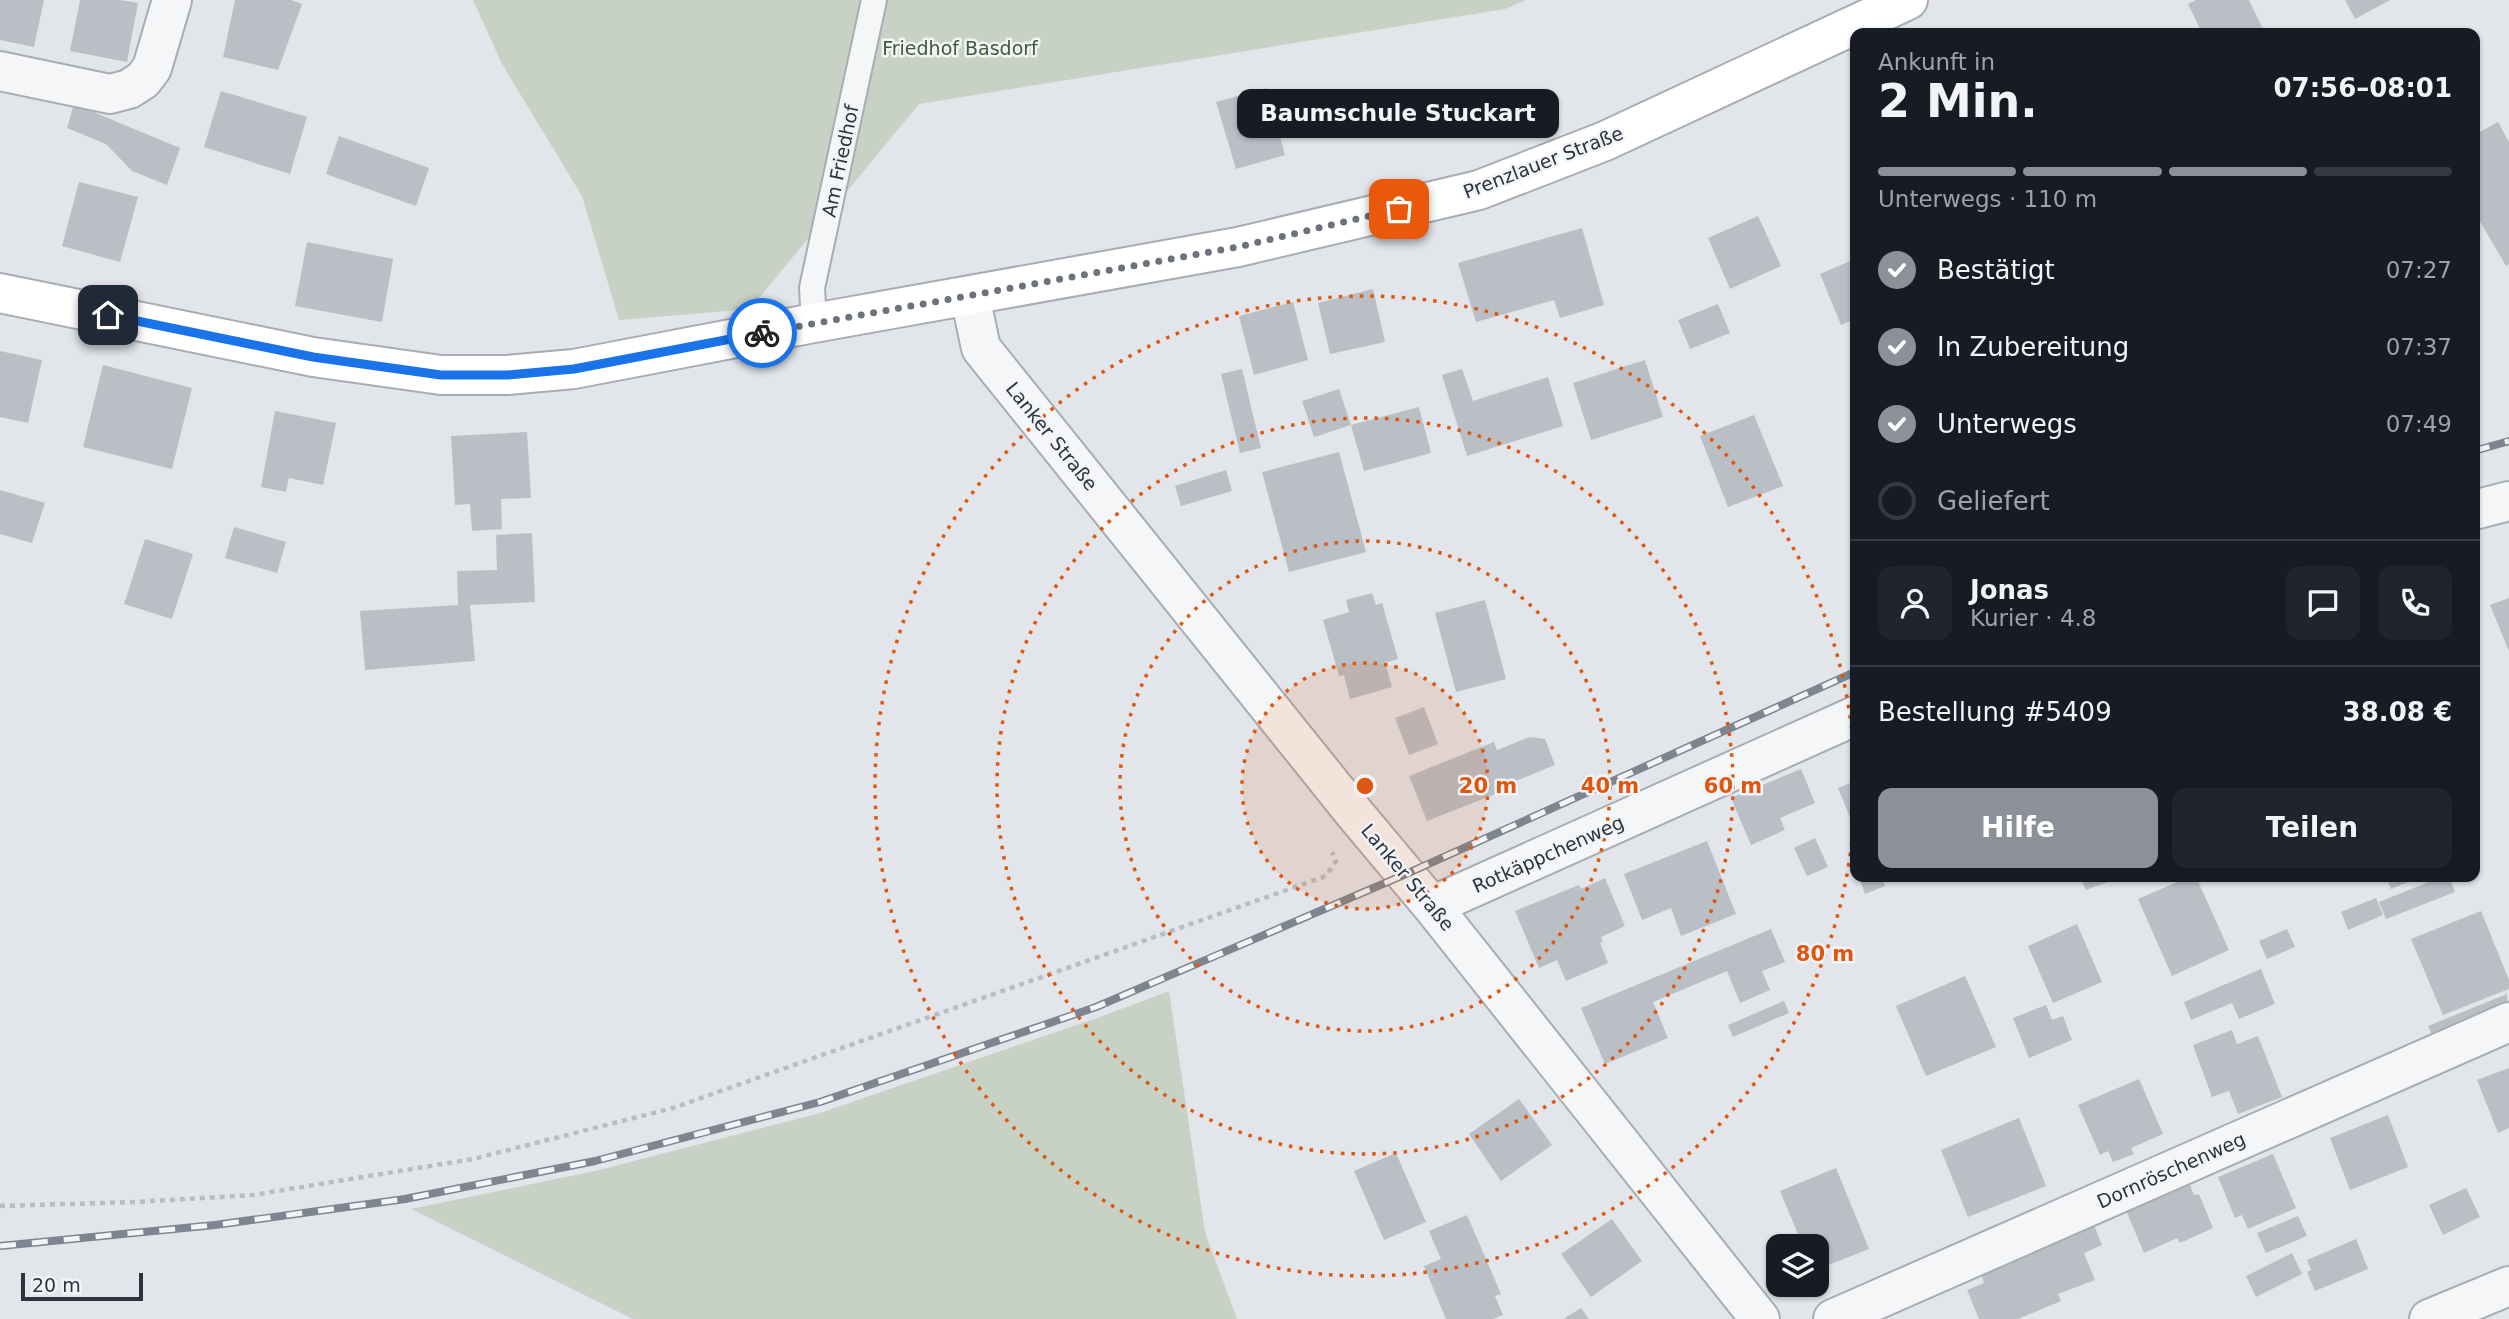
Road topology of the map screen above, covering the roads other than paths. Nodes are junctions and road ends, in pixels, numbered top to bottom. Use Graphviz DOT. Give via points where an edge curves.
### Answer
graph roads {
  1 [pos="172,0"];
  2 [pos="874,0"];
  3 [pos="1908,0"];
  4 [pos="0,71"];
  5 [pos="0,293"];
  6 [pos="970,296"];
  7 [pos="814,323"];
  8 [pos="2509,501"];
  9 [pos="2480,508"];
  10 [pos="1850,718"];
  11 [pos="1432,906"];
  12 [pos="2509,1022"];
  13 [pos="2509,1286"];
  14 [pos="1760,1319"];
  15 [pos="1833,1319"];
  16 [pos="2429,1319"];
  1 -- 4 [label="street" via="152,68 129,89 110,94"];
  2 -- 7 [label="lane, Am Friedhof" via="812,288"];
  3 -- 6 [label="main road, Prenzlauer Straße" via="1605,141 1479,190 1238,247"];
  5 -- 7 [label="main road, Prenzlauer Straße" via="313,357 441,375 574,369"];
  6 -- 7 [label="main road, Prenzlauer Straße"];
  6 -- 11 [label="street, Lanker Straße" via="982,348"];
  8 -- 9 [label="street"];
  10 -- 11 [label="street, Rotkäppchenweg"];
  11 -- 14 [label="street, Lanker Straße"];
  12 -- 15 [label="street, Dornröschenweg"];
  13 -- 16 [label="street"];
}
